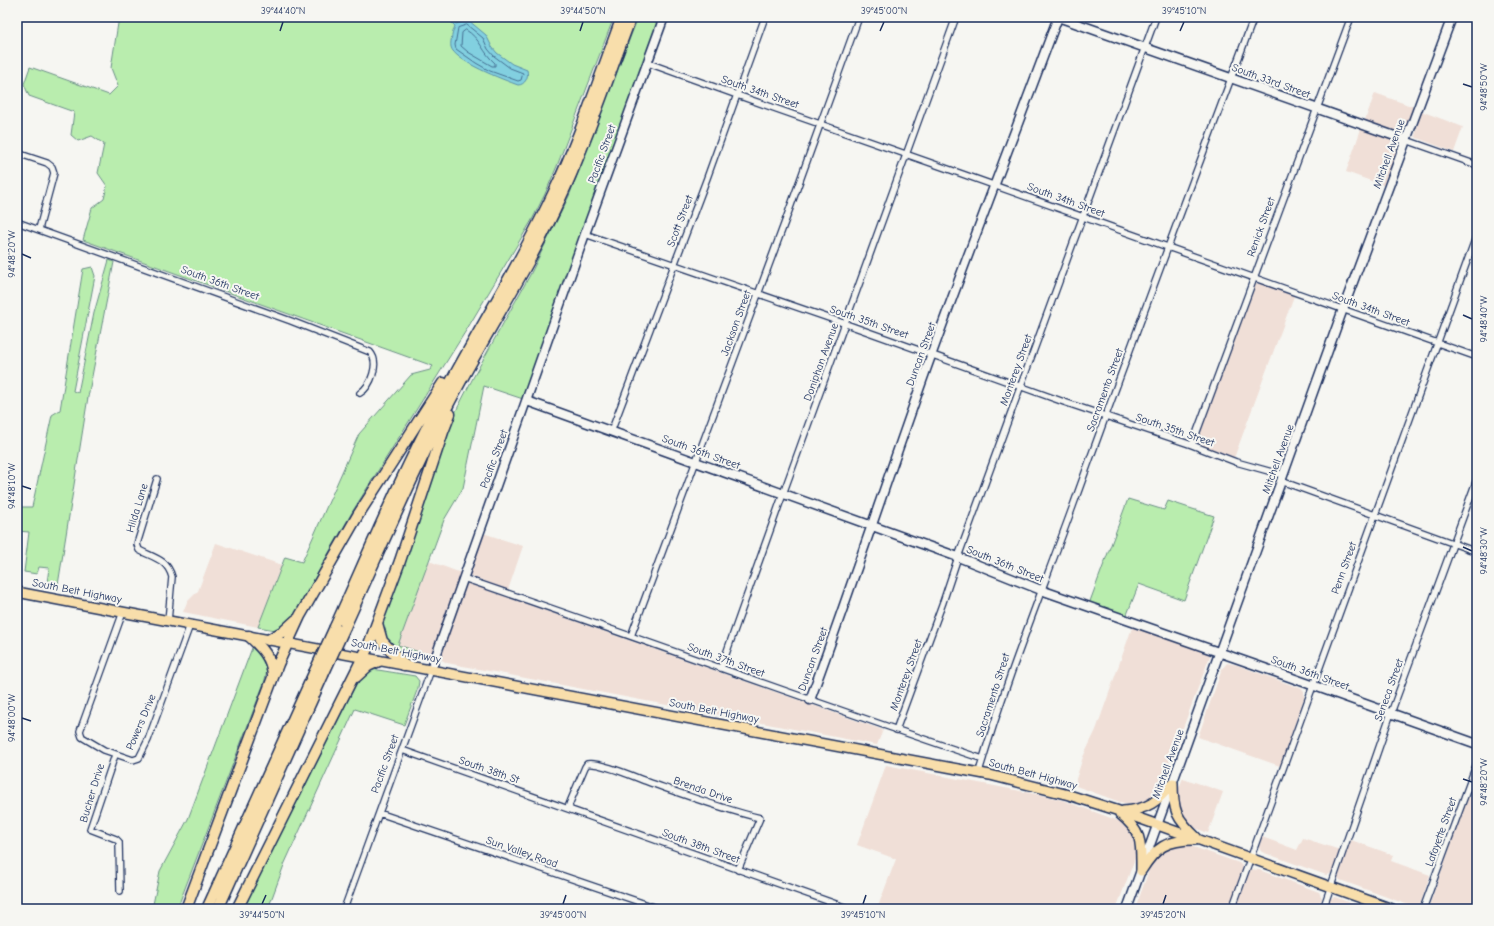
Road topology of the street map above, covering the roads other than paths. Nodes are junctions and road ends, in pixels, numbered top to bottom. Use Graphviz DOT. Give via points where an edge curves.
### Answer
graph roads {
  1 [pos="622,17"];
  2 [pos="631,17"];
  3 [pos="664,17"];
  4 [pos="765,17"];
  5 [pos="860,17"];
  6 [pos="956,17"];
  7 [pos="1058,17"];
  8 [pos="1156,17"];
  9 [pos="1254,17"];
  10 [pos="1351,17"];
  11 [pos="1452,17"];
  12 [pos="1145,47"];
  13 [pos="648,62"];
  14 [pos="1230,78"];
  15 [pos="737,95"];
  16 [pos="1316,109"];
  17 [pos="821,124"];
  18 [pos="1406,140"];
  19 [pos="17,153"];
  20 [pos="907,154"];
  21 [pos="1477,165"];
  22 [pos="995,185"];
  23 [pos="1082,216"];
  24 [pos="17,222"];
  25 [pos="39,229"];
  26 [pos="585,234"];
  27 [pos="1477,234"];
  28 [pos="1167,247"];
  29 [pos="674,264"];
  30 [pos="1253,278"];
  31 [pos="758,294"];
  32 [pos="1343,309"];
  33 [pos="846,324"];
  34 [pos="480,329"];
  35 [pos="1437,343"];
  36 [pos="932,354"];
  37 [pos="1477,357"];
  38 [pos="472,361"];
  39 [pos="1021,387"];
  40 [pos="360,393"];
  41 [pos="527,401"];
  42 [pos="1106,416"];
  43 [pos="611,432"];
  44 [pos="1192,445"];
  45 [pos="696,462"];
  46 [pos="157,478"];
  47 [pos="1282,478"];
  48 [pos="1477,479"];
  49 [pos="783,494"];
  50 [pos="1375,514"];
  51 [pos="871,526"];
  52 [pos="1454,543"];
  53 [pos="1477,552"];
  54 [pos="958,557"];
  55 [pos="463,578"];
  56 [pos="1041,590"];
  57 [pos="17,592"];
  58 [pos="123,612"];
  59 [pos="300,616"];
  60 [pos="168,621"];
  61 [pos="377,623"];
  62 [pos="190,625"];
  63 [pos="340,627"];
  64 [pos="249,636"];
  65 [pos="631,636"];
  66 [pos="268,640"];
  67 [pos="287,643"];
  68 [pos="1220,652"];
  69 [pos="363,658"];
  70 [pos="379,661"];
  71 [pos="404,665"];
  72 [pos="721,668"];
  73 [pos="431,670"];
  74 [pos="319,674"];
  75 [pos="273,676"];
  76 [pos="353,680"];
  77 [pos="1313,686"];
  78 [pos="810,700"];
  79 [pos="1391,713"];
  80 [pos="896,730"];
  81 [pos="1477,744"];
  82 [pos="402,750"];
  83 [pos="115,755"];
  84 [pos="983,759"];
  85 [pos="1477,763"];
  86 [pos="979,772"];
  87 [pos="1173,783"];
  88 [pos="570,809"];
  89 [pos="1116,810"];
  90 [pos="379,813"];
  91 [pos="1158,825"];
  92 [pos="1199,840"];
  93 [pos="1250,858"];
  94 [pos="738,870"];
  95 [pos="1141,871"];
  96 [pos="1331,887"];
  97 [pos="120,891"];
  98 [pos="186,909"];
  99 [pos="207,909"];
  100 [pos="218,909"];
  101 [pos="237,909"];
  102 [pos="344,909"];
  103 [pos="660,909"];
  104 [pos="850,909"];
  105 [pos="1127,909"];
  106 [pos="1232,909"];
  107 [pos="1323,909"];
  108 [pos="1392,909"];
  109 [pos="1423,909"];
  1 -- 34 [label="highway" via="554,192"];
  2 -- 38 [label="highway" via="562,196"];
  3 -- 13 [label="street, Pacific Street"];
  4 -- 15 [label="street, Scott Street"];
  5 -- 17 [label="street, Jackson Street"];
  6 -- 20 [label="street, Doniphan Avenue"];
  7 -- 12 [label="street, South 33rd Street"];
  7 -- 22 [label="street, Duncan Street"];
  8 -- 12 [label="street, Monterey Street"];
  9 -- 14 [label="street, Sacramento Street"];
  10 -- 16 [label="street, Renick Street"];
  11 -- 18 [label="street, Mitchell Avenue"];
  12 -- 14 [label="street, South 33rd Street"];
  12 -- 23 [label="street, Monterey Street"];
  13 -- 15 [label="street, South 34th Street"];
  13 -- 26 [label="street, Pacific Street"];
  14 -- 16 [label="street, South 33rd Street"];
  14 -- 28 [label="street, Sacramento Street"];
  15 -- 17 [label="street, South 34th Street"];
  15 -- 29 [label="street, Scott Street"];
  16 -- 18 [label="street, South 33rd Street"];
  16 -- 30 [label="street, Renick Street"];
  17 -- 20 [label="street, South 34th Street"];
  17 -- 31 [label="street, Jackson Street"];
  18 -- 21 [label="street, South 33rd Street"];
  18 -- 32 [label="street, Mitchell Avenue"];
  19 -- 25 [label="street" via="47,163 54,173"];
  20 -- 22 [label="street, South 34th Street"];
  20 -- 33 [label="street, Doniphan Avenue"];
  22 -- 23 [label="street, South 34th Street"];
  22 -- 36 [label="street, Duncan Street"];
  23 -- 28 [label="street, South 34th Street"];
  23 -- 39 [label="street, Monterey Street"];
  24 -- 25 [label="street, South 36th Street"];
  25 -- 40 [label="street, South 36th Street" via="370,352 375,362 365,390"];
  26 -- 29 [label="street, South 35th Street"];
  26 -- 41 [label="street, Pacific Street"];
  27 -- 35 [label="street, Penn Street"];
  28 -- 30 [label="street, South 34th Street"];
  28 -- 42 [label="street, Sacramento Street"];
  29 -- 31 [label="street, South 35th Street"];
  29 -- 43 [label="street, Scott Street"];
  30 -- 32 [label="street, South 34th Street"];
  30 -- 44 [label="street, Renick Street"];
  31 -- 33 [label="street, South 35th Street"];
  31 -- 45 [label="street, Jackson Street"];
  32 -- 35 [label="street, South 34th Street"];
  32 -- 47 [label="street, Mitchell Avenue"];
  33 -- 36 [label="street, South 35th Street"];
  33 -- 49 [label="street, Doniphan Avenue"];
  34 -- 59 [label="highway" via="460,354 358,515"];
  34 -- 63 [label="highway" via="418,446"];
  35 -- 37 [label="street, South 34th Street"];
  35 -- 50 [label="street, Penn Street"];
  36 -- 39 [label="street, South 35th Street"];
  36 -- 51 [label="street, Duncan Street"];
  38 -- 61 [label="highway" via="443,432"];
  38 -- 63 [label="highway"];
  39 -- 42 [label="street, South 35th Street"];
  39 -- 54 [label="street, Monterey Street"];
  41 -- 43 [label="street, South 36th Street"];
  41 -- 55 [label="street, Pacific Street"];
  42 -- 44 [label="street, South 35th Street"];
  42 -- 56 [label="street, Sacramento Street"];
  43 -- 45 [label="street, South 36th Street"];
  44 -- 47 [label="street, South 35th Street"];
  45 -- 49 [label="street, South 36th Street"];
  45 -- 65 [label="street, Jackson Street"];
  46 -- 60 [label="street, Hilda Lane" via="137,544 139,550 163,561 170,570 172,577"];
  47 -- 50 [label="street, South 35th Street"];
  47 -- 68 [label="street, Mitchell Avenue"];
  48 -- 52 [label="street, Seneca Street"];
  49 -- 51 [label="street, South 36th Street"];
  49 -- 72 [label="street, Doniphan Avenue"];
  50 -- 52 [label="street, South 35th Street"];
  50 -- 77 [label="street, Penn Street"];
  51 -- 54 [label="street, South 36th Street"];
  51 -- 78 [label="street, Duncan Street"];
  52 -- 53 [label="street, South 35th Street"];
  52 -- 79 [label="street, Seneca Street"];
  54 -- 56 [label="street, South 36th Street"];
  54 -- 80 [label="street, Monterey Street"];
  55 -- 65 [label="street, South 37th Street"];
  55 -- 73 [label="street, Pacific Street"];
  56 -- 68 [label="street, South 36th Street"];
  56 -- 84 [label="street, Sacramento Street"];
  57 -- 58 [label="main road, South Belt Highway"];
  58 -- 60 [label="main road, South Belt Highway"];
  58 -- 83 [label="street, Powers Drive" via="80,731 82,736"];
  59 -- 66 [label="highway" via="289,628"];
  59 -- 67 [label="highway"];
  60 -- 62 [label="main road, South Belt Highway"];
  61 -- 69 [label="highway"];
  61 -- 71 [label="highway" via="382,641"];
  62 -- 64 [label="main road, South Belt Highway"];
  62 -- 83 [label="street, Powers Drive" via="139,758 133,760"];
  63 -- 74 [label="highway, bridge"];
  64 -- 66 [label="main road, South Belt Highway"];
  64 -- 75 [label="highway" via="269,659"];
  65 -- 72 [label="street, South 37th Street"];
  66 -- 67 [label="main road, South Belt Highway"];
  67 -- 69 [label="main road, South Belt Highway"];
  67 -- 75 [label="highway"];
  68 -- 77 [label="street, South 36th Street"];
  68 -- 87 [label="street, Mitchell Avenue"];
  69 -- 70 [label="main road, South Belt Highway"];
  69 -- 76 [label="highway"];
  70 -- 71 [label="main road, South Belt Highway"];
  70 -- 76 [label="highway" via="368,666"];
  71 -- 73 [label="main road, South Belt Highway"];
  72 -- 78 [label="street, South 37th Street"];
  73 -- 82 [label="street, Pacific Street"];
  73 -- 86 [label="main road, South Belt Highway"];
  74 -- 99 [label="highway"];
  74 -- 100 [label="highway"];
  75 -- 98 [label="highway"];
  76 -- 101 [label="highway"];
  77 -- 79 [label="street, South 36th Street"];
  77 -- 93 [label="street, Penn Street"];
  78 -- 80 [label="street, South 37th Street"];
  79 -- 81 [label="street, South 36th Street"];
  79 -- 96 [label="street, Seneca Street"];
  80 -- 84 [label="street, South 37th Street"];
  82 -- 88 [label="street, South 38th St"];
  82 -- 90 [label="street, Pacific Street"];
  83 -- 97 [label="street, Bucher Drive" via="90,829 119,842"];
  84 -- 86 [label="street, Sacramento Street"];
  85 -- 109 [label="street, Lafayette Street"];
  86 -- 89 [label="main road, South Belt Highway"];
  87 -- 89 [label="main road" via="1154,803 1136,810"];
  87 -- 91 [label="street, Mitchell Avenue"];
  87 -- 92 [label="main road" via="1176,813"];
  88 -- 94 [label="street, South 38th Street"];
  88 -- 94 [label="street, Brenda Drive" via="569,805 587,764 592,763 760,818"];
  89 -- 91 [label="main road, South Belt Highway"];
  89 -- 95 [label="main road" via="1134,826 1139,835"];
  90 -- 102 [label="street, Pacific Street"];
  90 -- 103 [label="street, Sun Valley Road"];
  91 -- 92 [label="main road, South Belt Highway"];
  91 -- 95 [label="street, Mitchell Avenue"];
  92 -- 93 [label="main road, South Belt Highway"];
  92 -- 95 [label="main road" via="1178,841 1162,846 1150,857"];
  93 -- 96 [label="main road, South Belt Highway"];
  93 -- 106 [label="street, Penn Street"];
  94 -- 104 [label="street, South 38th Street"];
  95 -- 105 [label="street, Mitchell Avenue"];
  96 -- 107 [label="street, Seneca Street"];
  96 -- 108 [label="main road, South Belt Highway"];
}
